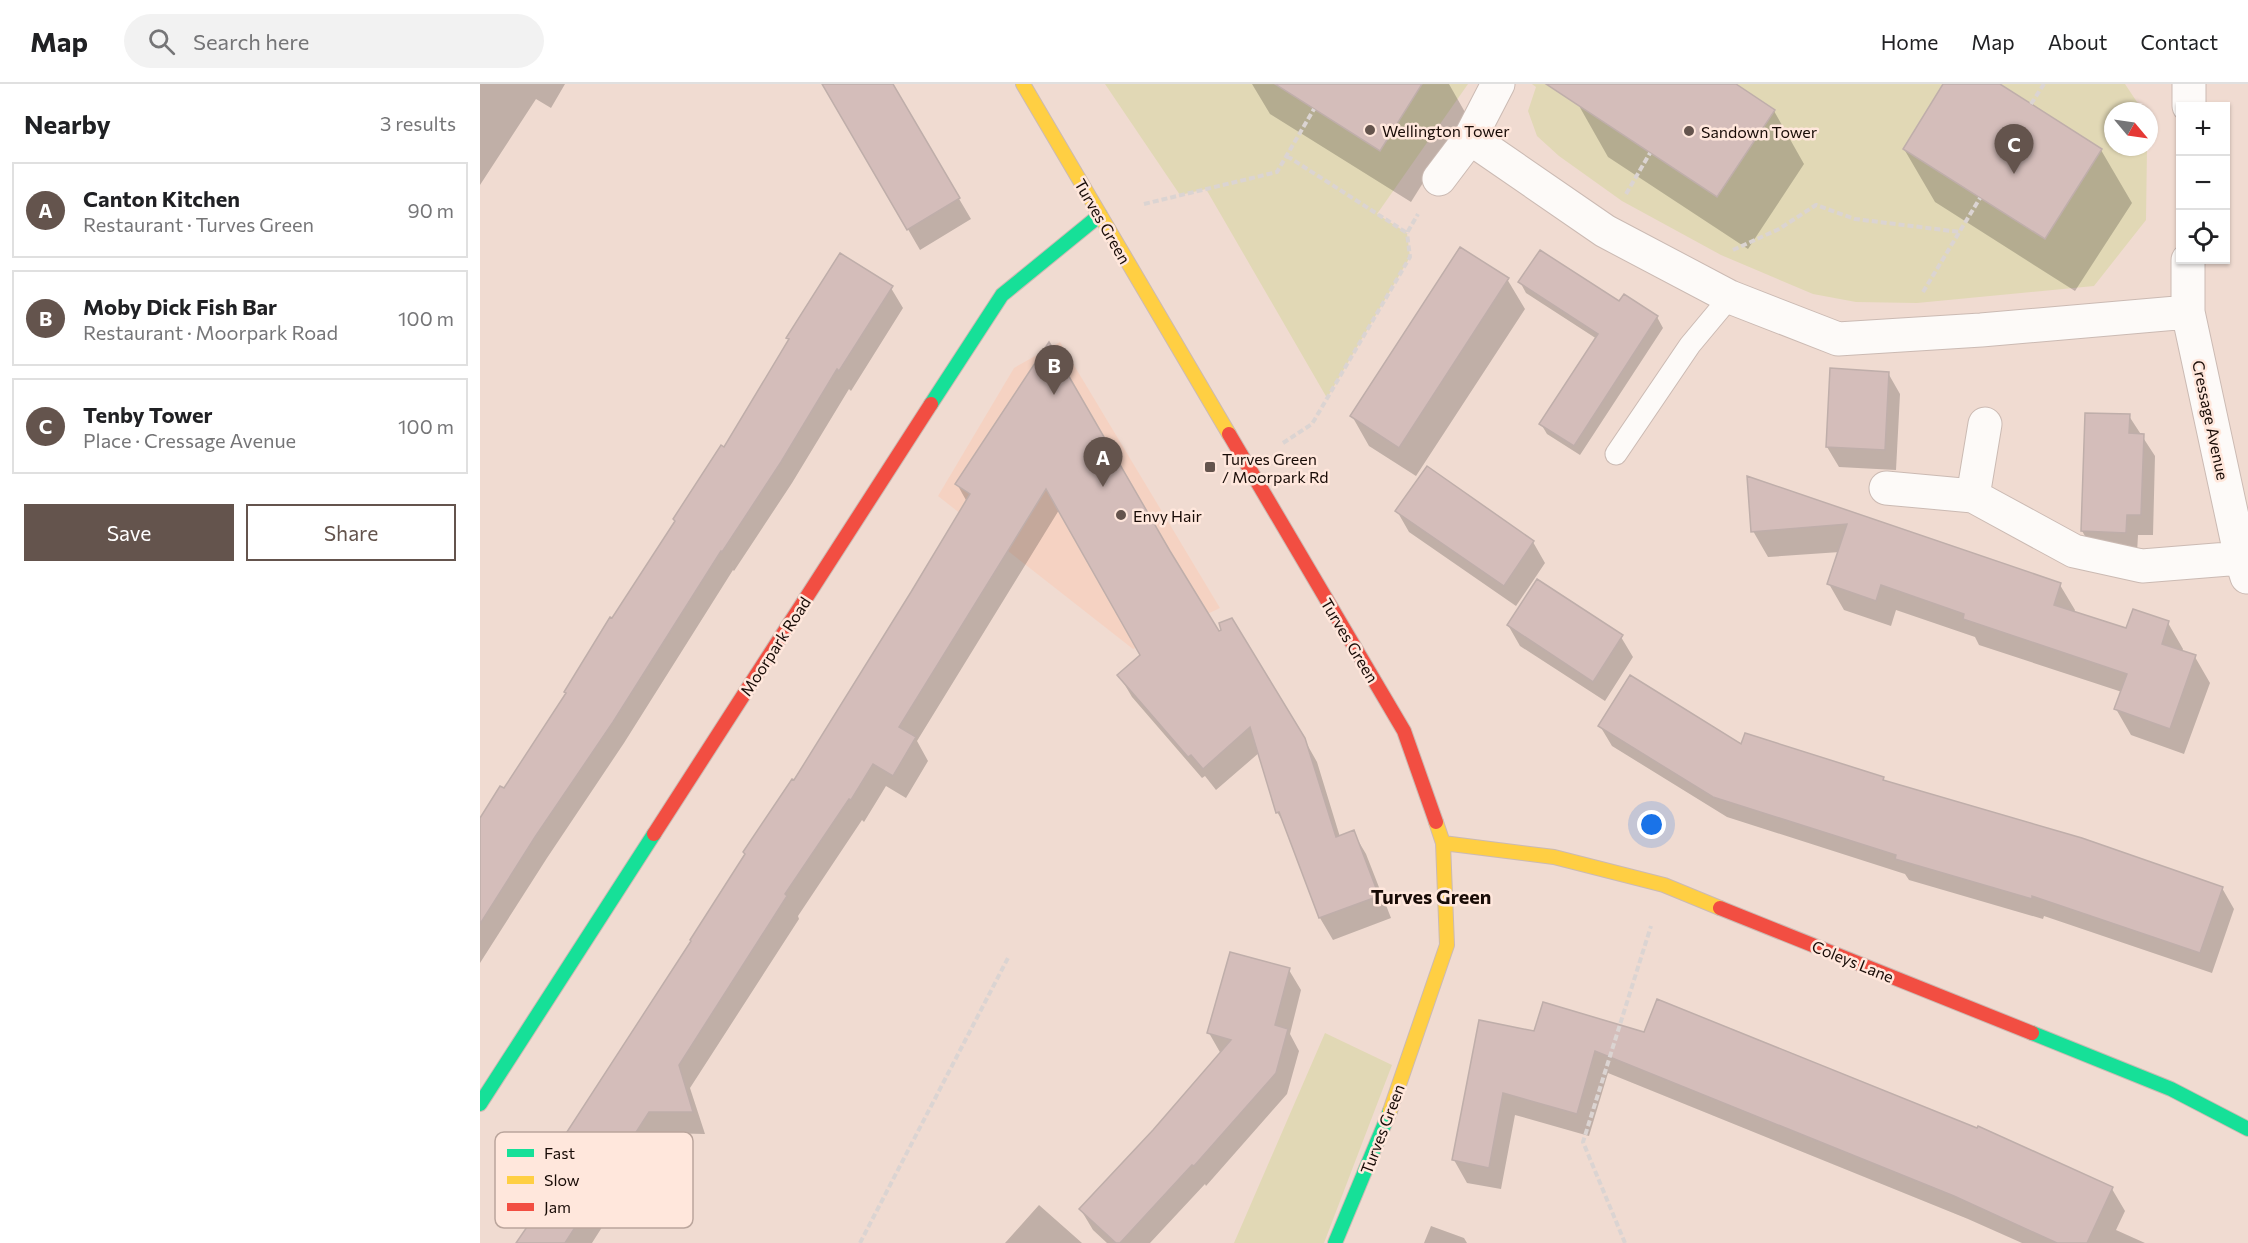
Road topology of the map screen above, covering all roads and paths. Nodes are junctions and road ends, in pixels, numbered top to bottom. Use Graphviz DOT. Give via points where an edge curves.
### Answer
graph roads {
  1 [pos="1023,84"];
  2 [pos="1498,84"];
  3 [pos="2044,84"];
  4 [pos="2189,84"];
  5 [pos="2189,102"];
  6 [pos="2031,104"];
  7 [pos="1314,109"];
  8 [pos="1470,138"];
  9 [pos="1287,156"];
  10 [pos="1439,179"];
  11 [pos="1980,198"];
  12 [pos="1100,215"];
  13 [pos="1960,232"];
  14 [pos="1407,233"];
  15 [pos="2188,264"];
  16 [pos="1683,272"];
  17 [pos="1730,297"];
  18 [pos="2188,312"];
  19 [pos="1896,336"];
  20 [pos="1985,424"];
  21 [pos="1616,454"];
  22 [pos="1247,466"];
  23 [pos="1886,488"];
  24 [pos="1972,496"];
  25 [pos="2245,568"];
  26 [pos="1443,843"];
  27 [pos="1664,885"];
  28 [pos="1009,956"];
  29 [pos="480,1104"];
  30 [pos="2248,1129"];
  31 [pos="860,1243"];
  32 [pos="1335,1243"];
  33 [pos="1625,1243"];
  1 -- 12 [label="street, Turves Green"];
  2 -- 8 [label="street"];
  3 -- 6 [label="path"];
  4 -- 5 [label="street"];
  7 -- 9 [label="path"];
  8 -- 10 [label="street"];
  8 -- 16 [label="street" via="1605,231"];
  9 -- 12 [label="path" via="1277,172"];
  9 -- 14 [label="path"];
  10 -- 14 [label="path"];
  11 -- 13 [label="path"];
  12 -- 22 [label="street, Turves Green"];
  12 -- 29 [label="street, Moorpark Road" via="1002,295"];
  13 -- 16 [label="path" via="1855,219 1816,205 1779,229"];
  13 -- 19 [label="path"];
  14 -- 22 [label="path" via="1410,257 1312,424"];
  15 -- 18 [label="street, Cressage Avenue"];
  16 -- 17 [label="street"];
  17 -- 19 [label="street" via="1838,339"];
  17 -- 21 [label="lane" via="1690,345"];
  18 -- 19 [label="street"];
  18 -- 25 [label="street, Cressage Avenue"];
  20 -- 24 [label="street"];
  22 -- 26 [label="street, Turves Green" via="1404,731"];
  23 -- 24 [label="street"];
  24 -- 25 [label="street" via="2074,551 2142,566"];
  26 -- 27 [label="street, Coleys Lane" via="1554,857"];
  26 -- 32 [label="street, Turves Green" via="1447,945 1387,1118"];
  27 -- 30 [label="street, Coleys Lane" via="2171,1089"];
  27 -- 33 [label="path" via="1583,1143"];
  28 -- 31 [label="path"];
}
